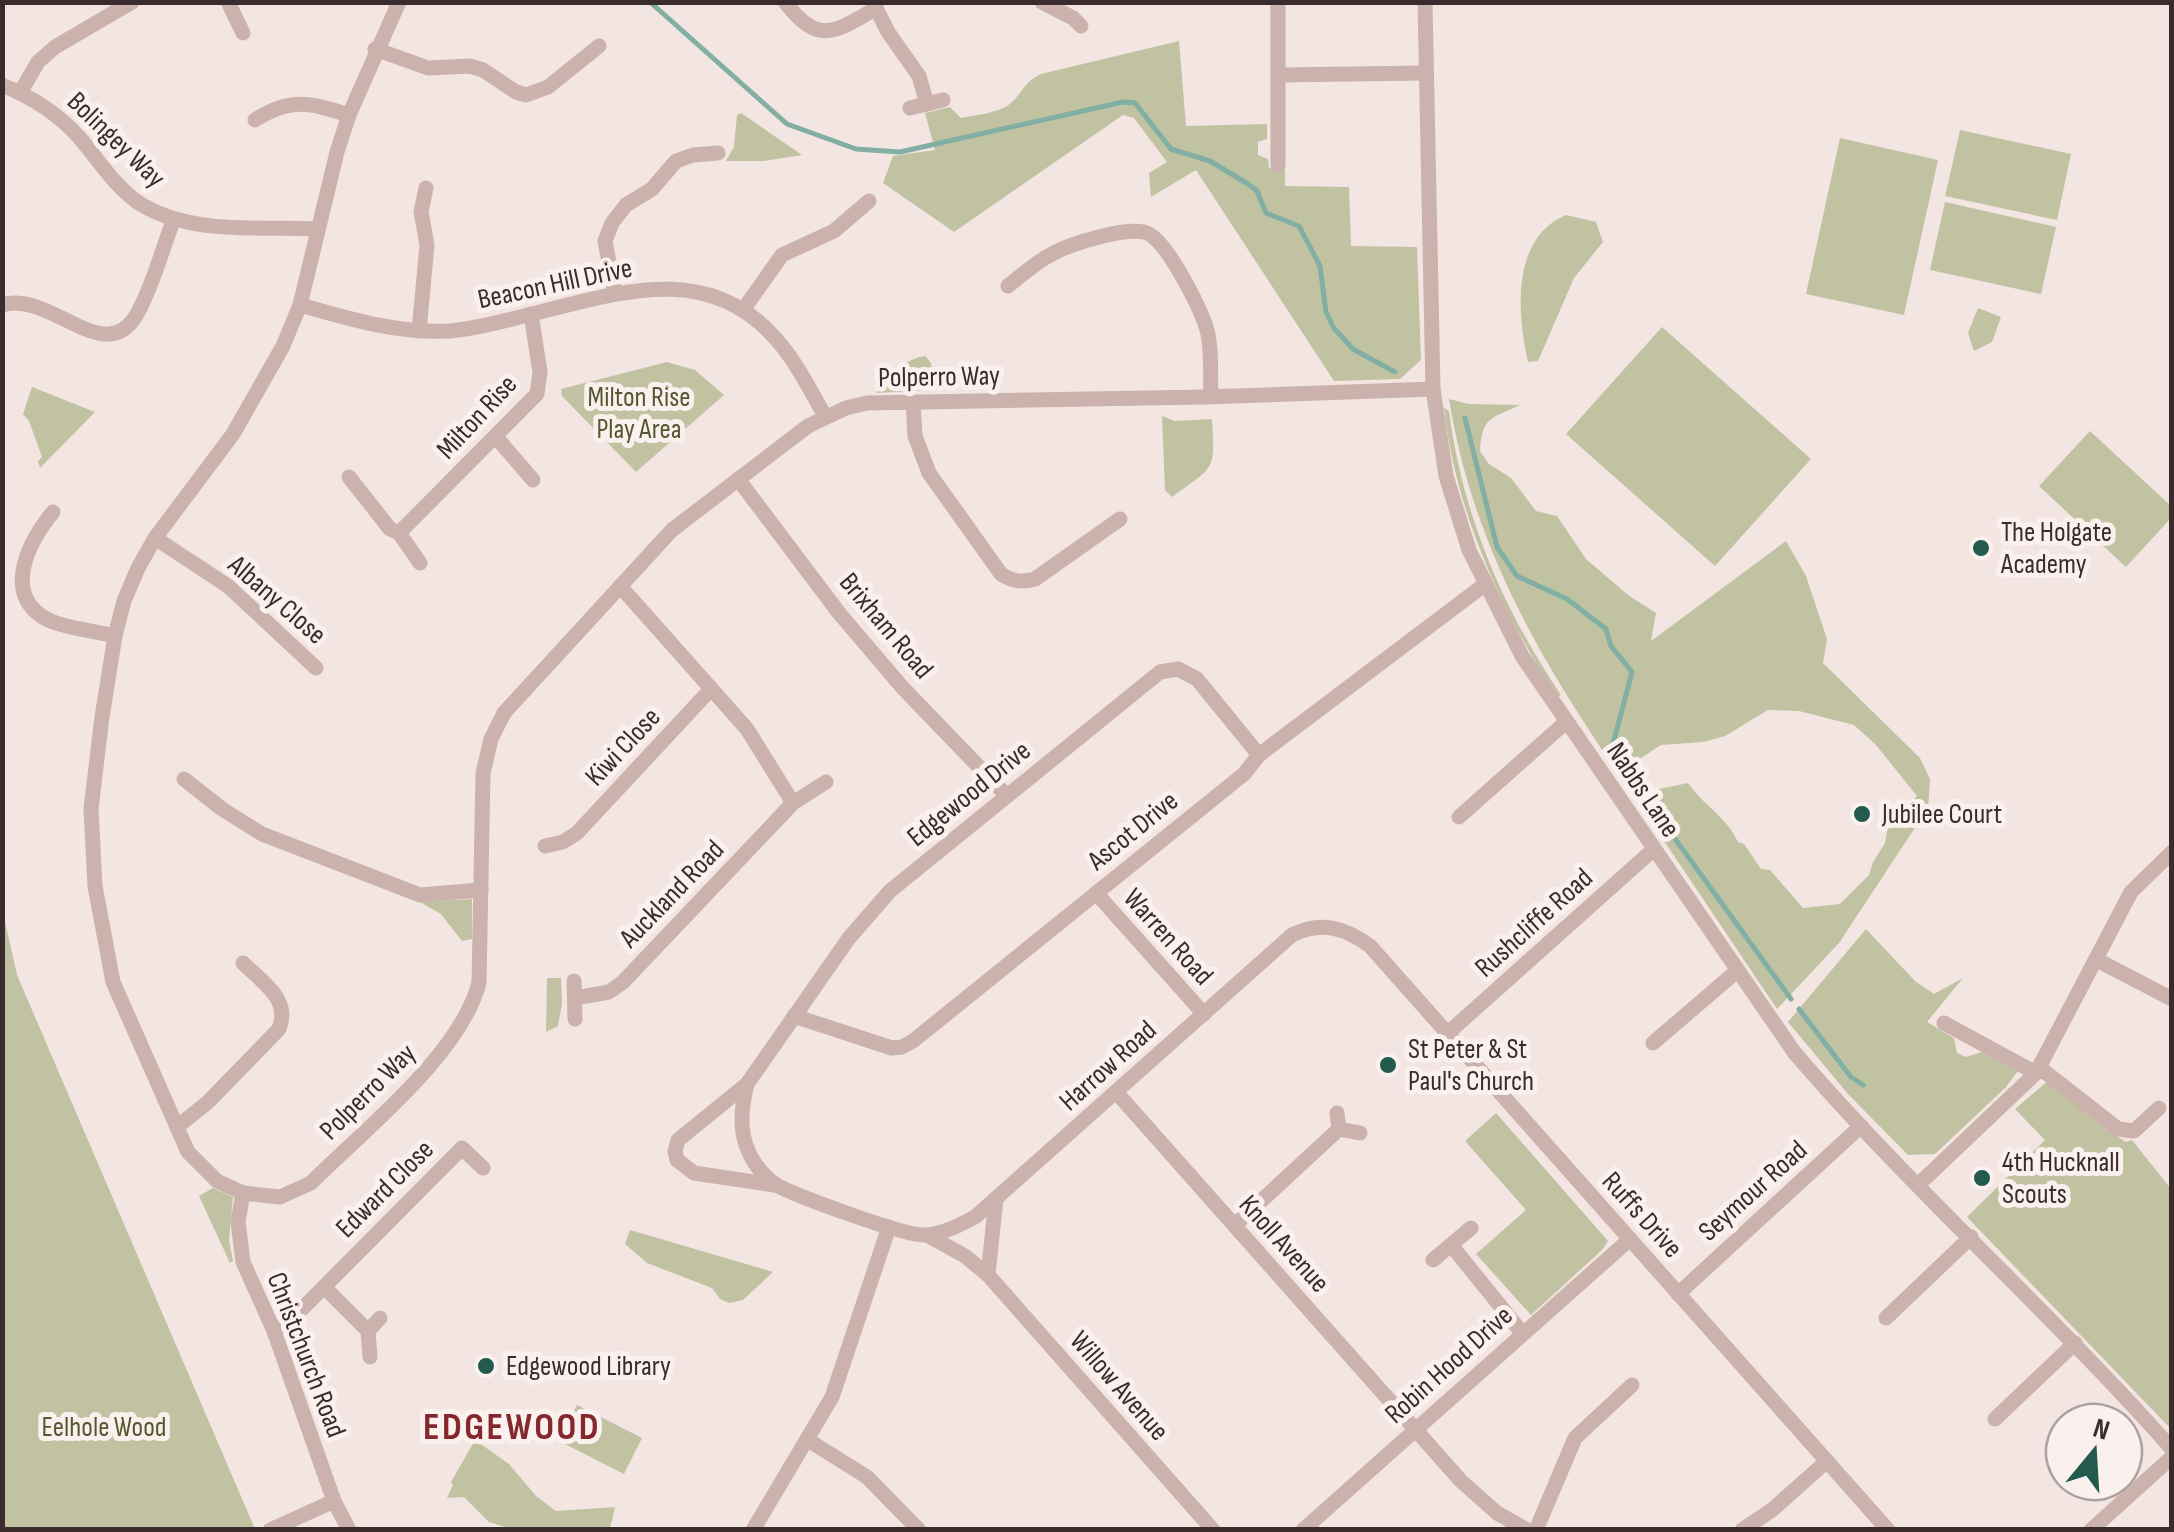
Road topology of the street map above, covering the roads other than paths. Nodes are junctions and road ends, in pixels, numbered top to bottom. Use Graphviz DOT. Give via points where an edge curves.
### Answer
graph roads {
  1 [pos="132,2"];
  2 [pos="228,2"];
  3 [pos="399,2"];
  4 [pos="785,2"];
  5 [pos="1042,2"];
  6 [pos="1278,2"];
  7 [pos="1425,2"];
  8 [pos="874,6"];
  9 [pos="1081,26"];
  10 [pos="243,33"];
  11 [pos="599,46"];
  12 [pos="376,49"];
  13 [pos="1425,73"];
  14 [pos="1278,75"];
  15 [pos="2,85"];
  16 [pos="20,92"];
  17 [pos="910,108"];
  18 [pos="349,115"];
  19 [pos="254,120"];
  20 [pos="706,136"];
  21 [pos="1272,155"];
  22 [pos="426,188"];
  23 [pos="868,201"];
  24 [pos="174,218"];
  25 [pos="318,228"];
  26 [pos="1008,286"];
  27 [pos="614,294"];
  28 [pos="300,305"];
  29 [pos="2,306"];
  30 [pos="743,310"];
  31 [pos="530,314"];
  32 [pos="418,331"];
  33 [pos="1432,388"];
  34 [pos="1210,396"];
  35 [pos="913,402"];
  36 [pos="826,416"];
  37 [pos="496,437"];
  38 [pos="350,477"];
  39 [pos="533,480"];
  40 [pos="738,480"];
  41 [pos="54,512"];
  42 [pos="1120,519"];
  43 [pos="398,533"];
  44 [pos="155,538"];
  45 [pos="420,563"];
  46 [pos="1484,585"];
  47 [pos="620,586"];
  48 [pos="115,636"];
  49 [pos="316,668"];
  50 [pos="712,688"];
  51 [pos="1566,722"];
  52 [pos="1259,755"];
  53 [pos="184,779"];
  54 [pos="826,782"];
  55 [pos="1008,796"];
  56 [pos="793,803"];
  57 [pos="1459,817"];
  58 [pos="546,846"];
  59 [pos="297,848"];
  60 [pos="1654,849"];
  61 [pos="2172,852"];
  62 [pos="290,866"];
  63 [pos="481,890"];
  64 [pos="1096,893"];
  65 [pos="1356,935"];
  66 [pos="2097,960"];
  67 [pos="243,964"];
  68 [pos="1737,971"];
  69 [pos="2172,999"];
  70 [pos="1204,1014"];
  71 [pos="794,1016"];
  72 [pos="575,1018"];
  73 [pos="1944,1023"];
  74 [pos="1448,1034"];
  75 [pos="1654,1043"];
  76 [pos="2038,1070"];
  77 [pos="747,1084"];
  78 [pos="1116,1092"];
  79 [pos="2158,1108"];
  80 [pos="1862,1126"];
  81 [pos="177,1127"];
  82 [pos="1360,1133"];
  83 [pos="483,1168"];
  84 [pos="1919,1184"];
  85 [pos="774,1185"];
  86 [pos="243,1194"];
  87 [pos="996,1199"];
  88 [pos="1234,1225"];
  89 [pos="889,1226"];
  90 [pos="1471,1228"];
  91 [pos="928,1235"];
  92 [pos="1971,1237"];
  93 [pos="1630,1239"];
  94 [pos="1451,1245"];
  95 [pos="1433,1260"];
  96 [pos="988,1275"];
  97 [pos="324,1286"];
  98 [pos="1678,1294"];
  99 [pos="380,1318"];
  100 [pos="1886,1318"];
  101 [pos="274,1331"];
  102 [pos="368,1331"];
  103 [pos="1523,1334"];
  104 [pos="2075,1343"];
  105 [pos="370,1357"];
  106 [pos="1632,1385"];
  107 [pos="1996,1418"];
  108 [pos="1415,1429"];
  109 [pos="808,1440"];
  110 [pos="2172,1453"];
  111 [pos="1827,1460"];
  112 [pos="334,1501"];
  113 [pos="270,1530"];
  114 [pos="349,1530"];
  115 [pos="752,1530"];
  116 [pos="918,1530"];
  117 [pos="1213,1530"];
  118 [pos="1303,1530"];
  119 [pos="1528,1530"];
  120 [pos="1536,1530"];
  121 [pos="1742,1530"];
  122 [pos="1888,1530"];
  123 [pos="2090,1530"];
  1 -- 16 [label="street" via="55,47"];
  2 -- 10 [label="street"];
  3 -- 12 [label="street"];
  4 -- 8 [label="street" via="802,24 821,32 840,30"];
  5 -- 9 [label="street"];
  6 -- 14 [label="street"];
  7 -- 13 [label="street, Nabbs Lane"];
  8 -- 17 [label="street" via="936,102"];
  11 -- 12 [label="street" via="548,88 526,94 470,66 428,68"];
  12 -- 18 [label="street"];
  13 -- 14 [label="street"];
  13 -- 33 [label="street, Nabbs Lane"];
  14 -- 21 [label="street"];
  15 -- 16 [label="street, Bolingey Way"];
  16 -- 24 [label="street, Bolingey Way" via="76,134 124,191"];
  18 -- 19 [label="street" via="305,102 277,106"];
  18 -- 25 [label="street"];
  20 -- 27 [label="street" via="712,153 676,161 612,223 605,241"];
  22 -- 32 [label="street" via="421,212 428,245"];
  23 -- 30 [label="street" via="834,231 782,255"];
  24 -- 25 [label="street, Bolingey Way" via="217,226"];
  24 -- 29 [label="street" via="125,329 92,334 22,301"];
  25 -- 28 [label="street"];
  26 -- 34 [label="street" via="1070,245 1148,232 1203,317"];
  27 -- 30 [label="street, Beacon Hill Drive" via="695,290"];
  27 -- 31 [label="street, Beacon Hill Drive"];
  28 -- 32 [label="street, Beacon Hill Drive"];
  28 -- 44 [label="street" via="233,434"];
  30 -- 36 [label="street, Beacon Hill Drive" via="778,341"];
  31 -- 32 [label="street, Beacon Hill Drive"];
  31 -- 37 [label="street, Milton Rise" via="537,394"];
  33 -- 34 [label="street, Polperro Way"];
  33 -- 46 [label="street, Nabbs Lane" via="1446,476"];
  34 -- 35 [label="street, Polperro Way"];
  35 -- 36 [label="street, Polperro Way" via="867,403"];
  35 -- 42 [label="street" via="914,436 929,473 1001,574 1035,579"];
  36 -- 40 [label="street, Polperro Way"];
  37 -- 39 [label="street"];
  37 -- 43 [label="street, Milton Rise"];
  38 -- 43 [label="street"];
  40 -- 47 [label="street, Polperro Way" via="672,530"];
  40 -- 55 [label="street, Brixham Road" via="864,642"];
  41 -- 48 [label="street" via="22,561 22,597 54,622"];
  43 -- 45 [label="street"];
  44 -- 48 [label="street"];
  44 -- 49 [label="street, Albany Close" via="228,586"];
  46 -- 51 [label="street, Nabbs Lane"];
  46 -- 52 [label="street, Ascot Drive"];
  47 -- 50 [label="street"];
  47 -- 63 [label="street, Polperro Way" via="498,724 483,774"];
  48 -- 81 [label="street" via="94,770 96,886 113,982"];
  50 -- 56 [label="street" via="747,729"];
  50 -- 58 [label="street, Kiwi Close" via="575,845"];
  51 -- 57 [label="street"];
  51 -- 60 [label="street, Nabbs Lane"];
  52 -- 55 [label="street, Edgewood Drive" via="1197,679 1178,670 1160,672"];
  52 -- 64 [label="street, Ascot Drive"];
  53 -- 59 [label="street" via="262,834"];
  54 -- 56 [label="street, Auckland Road"];
  55 -- 71 [label="street, Edgewood Drive" via="890,890"];
  56 -- 72 [label="street, Auckland Road" via="624,982 596,996 574,989"];
  59 -- 62 [label="street"];
  59 -- 63 [label="street" via="420,895"];
  60 -- 68 [label="street, Nabbs Lane"];
  60 -- 74 [label="street, Rushcliffe Road"];
  61 -- 66 [label="street" via="2139,881"];
  63 -- 86 [label="street, Polperro Way" via="479,984 444,1052 311,1184 280,1197"];
  64 -- 70 [label="street, Warren Road"];
  64 -- 71 [label="street, Ascot Drive" via="902,1048"];
  65 -- 70 [label="street, Harrow Road" via="1323,926 1292,935"];
  65 -- 74 [label="street, Ruffs Drive"];
  66 -- 69 [label="street"];
  66 -- 76 [label="street"];
  67 -- 81 [label="street" via="281,1000 284,1018"];
  68 -- 75 [label="street"];
  68 -- 80 [label="street, Nabbs Lane" via="1794,1052"];
  70 -- 78 [label="street, Harrow Road"];
  71 -- 77 [label="street, Edgewood Drive"];
  73 -- 76 [label="street" via="1967,1044"];
  74 -- 93 [label="street, Ruffs Drive"];
  76 -- 79 [label="street" via="2118,1129 2134,1131"];
  76 -- 84 [label="street"];
  77 -- 85 [label="street, Edgewood Drive" via="743,1136"];
  77 -- 85 [label="street, Edgewood Drive" via="678,1140 676,1160 694,1173"];
  78 -- 87 [label="street, Harrow Road"];
  78 -- 88 [label="street, Knoll Avenue"];
  80 -- 84 [label="street, Nabbs Lane"];
  80 -- 98 [label="street, Seymour Road"];
  81 -- 86 [label="street" via="202,1168"];
  82 -- 88 [label="street" via="1338,1121"];
  83 -- 97 [label="street, Edward Close" via="462,1148"];
  84 -- 92 [label="street, Nabbs Lane"];
  85 -- 89 [label="street, Edgewood Drive"];
  86 -- 101 [label="street, Christchurch Road" via="243,1262"];
  87 -- 91 [label="street, Harrow Road" via="976,1217"];
  87 -- 96 [label="street"];
  88 -- 108 [label="street, Knoll Avenue"];
  89 -- 91 [label="street"];
  89 -- 109 [label="street" via="843,1368"];
  90 -- 94 [label="street"];
  91 -- 96 [label="street, Willow Avenue"];
  92 -- 100 [label="street"];
  92 -- 104 [label="street, Nabbs Lane"];
  93 -- 98 [label="street, Ruffs Drive"];
  93 -- 103 [label="street, Robin Hood Drive"];
  94 -- 95 [label="street"];
  94 -- 103 [label="street"];
  96 -- 117 [label="street, Willow Avenue"];
  97 -- 101 [label="street, Edward Close"];
  97 -- 102 [label="street"];
  98 -- 111 [label="street, Ruffs Drive"];
  99 -- 102 [label="street"];
  101 -- 112 [label="street, Christchurch Road"];
  102 -- 105 [label="street"];
  103 -- 108 [label="street, Robin Hood Drive"];
  104 -- 107 [label="street"];
  104 -- 110 [label="street, Nabbs Lane"];
  106 -- 120 [label="street" via="1575,1438"];
  108 -- 118 [label="street, Robin Hood Drive"];
  108 -- 119 [label="street, Knoll Avenue" via="1479,1498"];
  109 -- 115 [label="street"];
  109 -- 116 [label="street" via="877,1485"];
  110 -- 123 [label="street"];
  111 -- 121 [label="street"];
  111 -- 122 [label="street, Ruffs Drive"];
  112 -- 113 [label="street"];
  112 -- 114 [label="street, Christchurch Road"];
}
